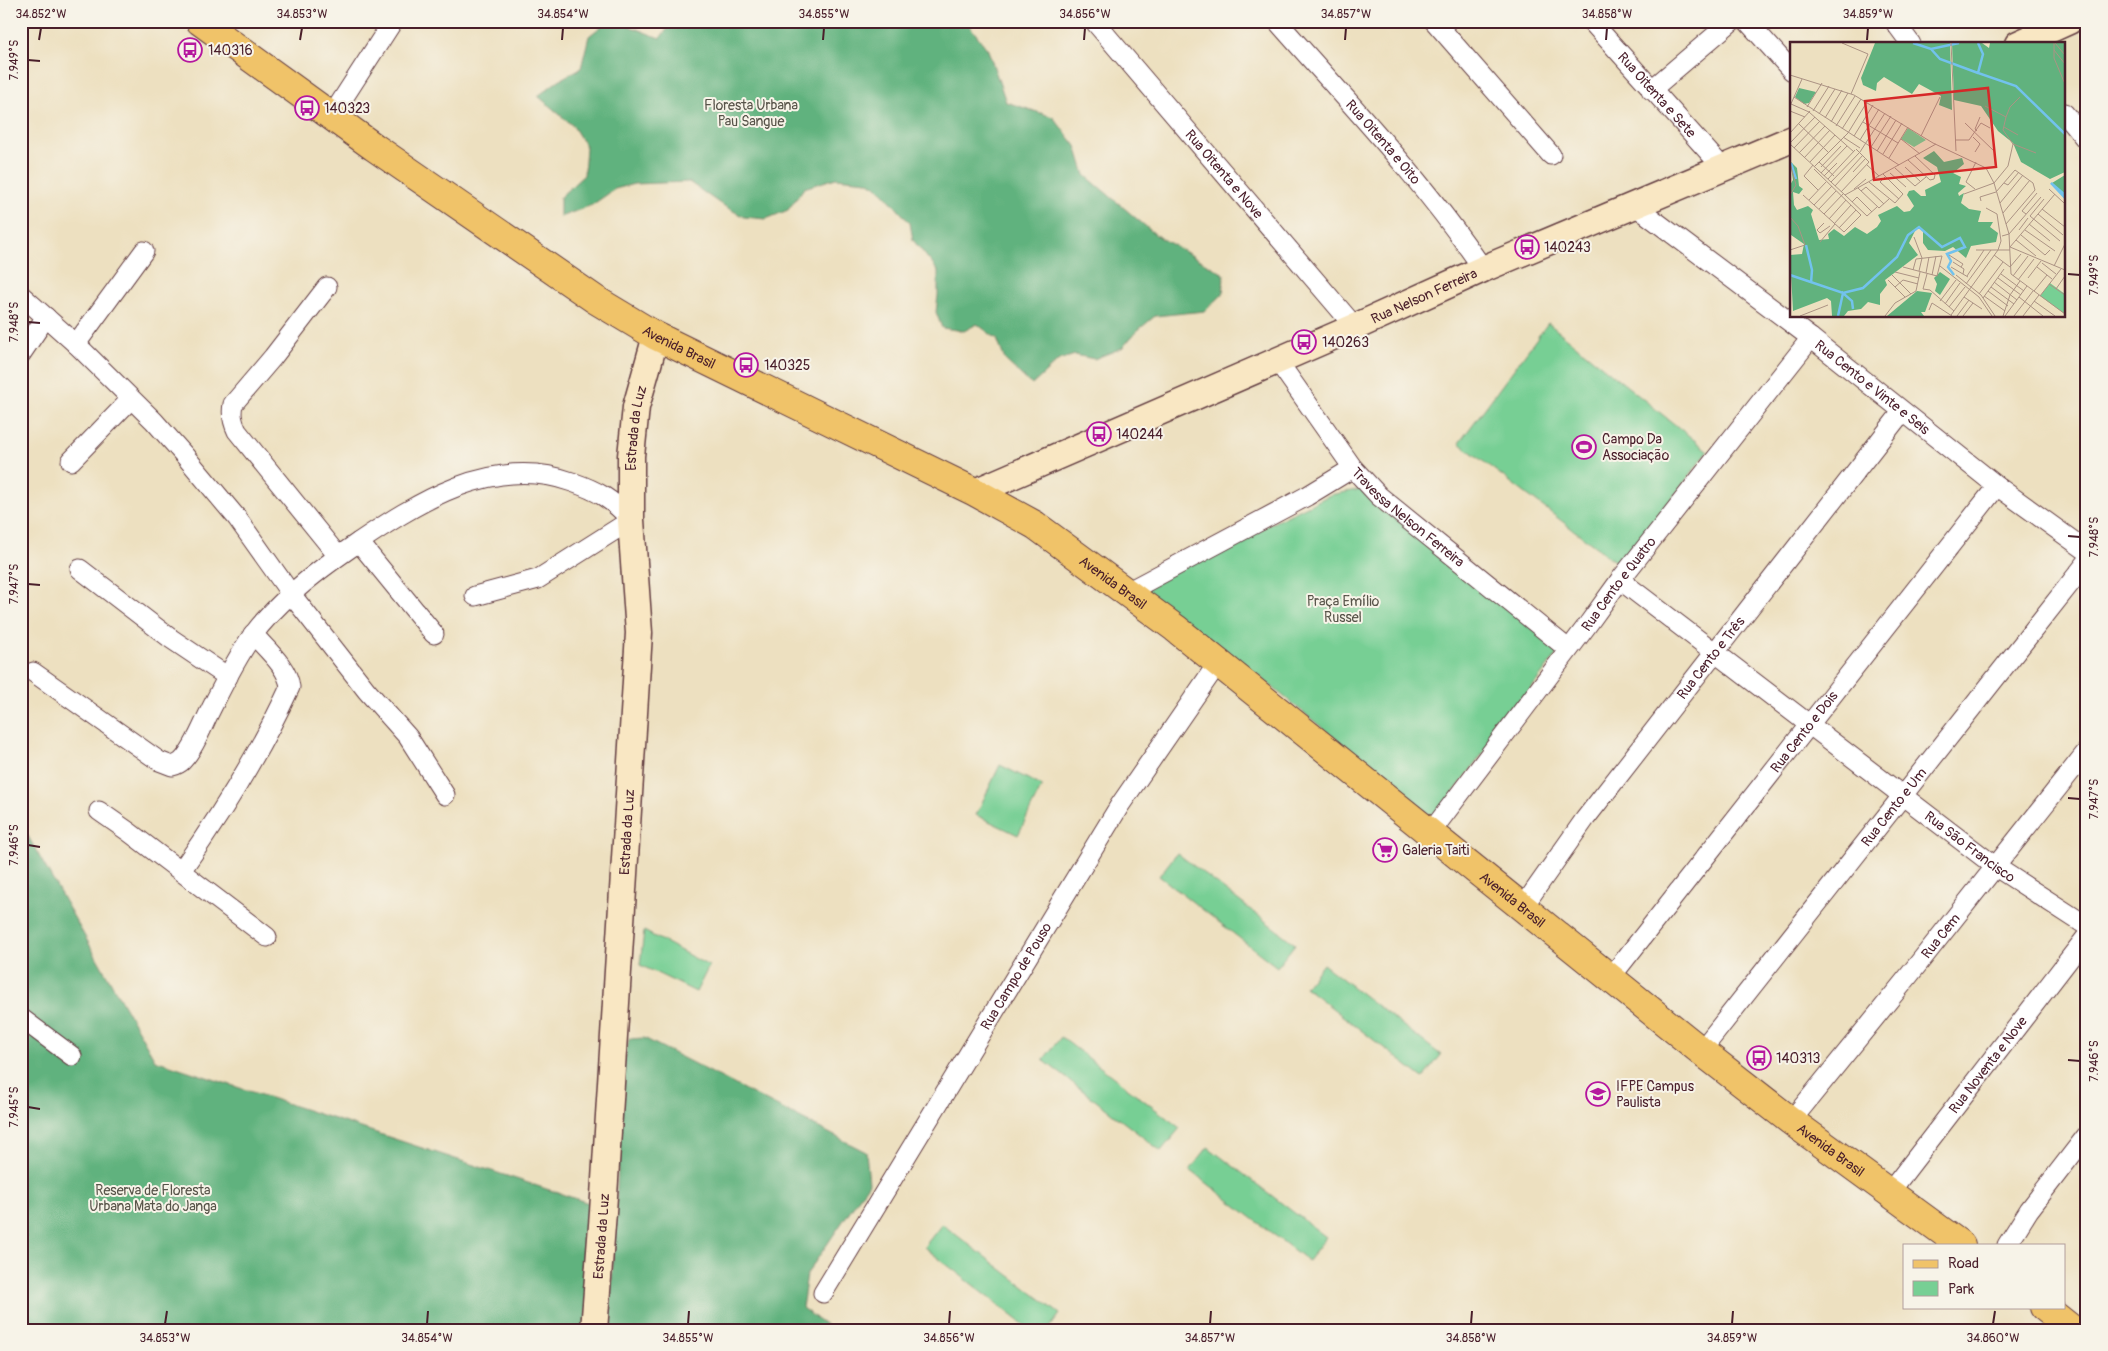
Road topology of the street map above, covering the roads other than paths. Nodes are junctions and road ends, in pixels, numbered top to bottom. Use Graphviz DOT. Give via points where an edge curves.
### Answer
graph roads {
  1 [pos="200,21"];
  2 [pos="392,21"];
  3 [pos="1094,21"];
  4 [pos="1277,21"];
  5 [pos="1434,21"];
  6 [pos="1591,21"];
  7 [pos="1732,21"];
  8 [pos="1747,21"];
  9 [pos="2069,21"];
  10 [pos="2022,42"];
  11 [pos="1790,69"];
  12 [pos="1651,90"];
  13 [pos="2066,115"];
  14 [pos="331,116"];
  15 [pos="1790,140"];
  16 [pos="2087,141"];
  17 [pos="1550,155"];
  18 [pos="1723,168"];
  19 [pos="1634,205"];
  20 [pos="144,251"];
  21 [pos="1483,269"];
  22 [pos="327,287"];
  23 [pos="21,295"];
  24 [pos="1790,316"];
  25 [pos="46,317"];
  26 [pos="1796,320"];
  27 [pos="1355,327"];
  28 [pos="656,336"];
  29 [pos="1811,338"];
  30 [pos="76,344"];
  31 [pos="21,354"];
  32 [pos="1277,360"];
  33 [pos="131,399"];
  34 [pos="1902,412"];
  35 [pos="71,461"];
  36 [pos="1353,468"];
  37 [pos="1997,486"];
  38 [pos="975,492"];
  39 [pos="631,520"];
  40 [pos="358,542"];
  41 [pos="2087,551"];
  42 [pos="338,556"];
  43 [pos="2087,562"];
  44 [pos="80,569"];
  45 [pos="1620,580"];
  46 [pos="1127,592"];
  47 [pos="291,594"];
  48 [pos="475,596"];
  49 [pos="253,634"];
  50 [pos="434,634"];
  51 [pos="1568,649"];
  52 [pos="1714,654"];
  53 [pos="1218,663"];
  54 [pos="33,672"];
  55 [pos="228,677"];
  56 [pos="1809,725"];
  57 [pos="2087,751"];
  58 [pos="445,795"];
  59 [pos="1902,797"];
  60 [pos="99,811"];
  61 [pos="1431,832"];
  62 [pos="1996,867"];
  63 [pos="181,871"];
  64 [pos="1524,907"];
  65 [pos="2087,926"];
  66 [pos="2087,936"];
  67 [pos="267,937"];
  68 [pos="1611,977"];
  69 [pos="21,1018"];
  70 [pos="1701,1051"];
  71 [pos="72,1056"];
  72 [pos="1791,1121"];
  73 [pos="2087,1135"];
  74 [pos="1889,1193"];
  75 [pos="1960,1244"];
  76 [pos="2008,1244"];
  77 [pos="823,1293"];
  78 [pos="2045,1308"];
  79 [pos="2087,1324"];
  80 [pos="594,1330"];
  81 [pos="2073,1330"];
  82 [pos="2082,1330"];
  1 -- 14 [label="main road, Avenida Brasil"];
  2 -- 14 [label="street"];
  3 -- 27 [label="street, Rua Oitenta e Nove"];
  4 -- 21 [label="street, Rua Oitenta e Oito" via="1387,146 1462,237"];
  5 -- 17 [label="street"];
  6 -- 12 [label="street, Rua Oitenta e Sete"];
  7 -- 12 [label="street"];
  8 -- 11 [label="street"];
  9 -- 10 [label="main road"];
  12 -- 18 [label="street, Rua Oitenta e Sete"];
  13 -- 16 [label="street"];
  14 -- 28 [label="main road, Avenida Brasil" via="596,300"];
  15 -- 18 [label="main road, Rua Nelson Ferreira"];
  18 -- 19 [label="main road, Rua Nelson Ferreira"];
  19 -- 21 [label="main road, Rua Nelson Ferreira"];
  19 -- 24 [label="street, Rua Cento e Vinte e Seis"];
  20 -- 30 [label="street"];
  21 -- 27 [label="main road, Rua Nelson Ferreira"];
  22 -- 42 [label="street" via="233,404 232,412 237,431"];
  23 -- 25 [label="street"];
  25 -- 30 [label="street"];
  25 -- 31 [label="street"];
  26 -- 29 [label="street, Rua Cento e Vinte e Seis"];
  27 -- 32 [label="main road, Rua Nelson Ferreira"];
  28 -- 38 [label="main road, Avenida Brasil"];
  28 -- 39 [label="main road, Estrada da Luz" via="636,407 630,456"];
  29 -- 34 [label="street, Rua Cento e Vinte e Seis"];
  29 -- 45 [label="street, Rua Cento e Quatro"];
  30 -- 33 [label="street"];
  32 -- 36 [label="street, Travessa Nelson Ferreira"];
  32 -- 38 [label="main road, Rua Nelson Ferreira"];
  33 -- 35 [label="street"];
  33 -- 47 [label="street" via="154,420 237,518"];
  34 -- 37 [label="street, Rua Cento e Vinte e Seis"];
  34 -- 52 [label="street, Rua Cento e Três"];
  36 -- 46 [label="street"];
  36 -- 51 [label="street, Travessa Nelson Ferreira" via="1379,496"];
  37 -- 41 [label="street, Rua Cento e Vinte e Seis"];
  37 -- 56 [label="street, Rua Cento e Dois"];
  38 -- 46 [label="main road, Avenida Brasil" via="1035,525"];
  39 -- 40 [label="street" via="616,503 560,477 509,473 435,496"];
  39 -- 48 [label="street" via="538,579"];
  39 -- 80 [label="main road, Estrada da Luz" via="639,633"];
  40 -- 42 [label="street"];
  40 -- 50 [label="street"];
  42 -- 47 [label="street"];
  43 -- 59 [label="street, Rua Cento e Um"];
  44 -- 55 [label="street" via="170,638"];
  45 -- 51 [label="street, Rua Cento e Quatro"];
  45 -- 52 [label="street, Rua São Francisco"];
  46 -- 53 [label="main road, Avenida Brasil"];
  47 -- 49 [label="street"];
  47 -- 58 [label="street" via="367,691 408,737"];
  49 -- 55 [label="street"];
  49 -- 63 [label="street" via="284,671 290,687 215,824"];
  51 -- 61 [label="street, Rua Cento e Quatro"];
  52 -- 56 [label="street, Rua São Francisco"];
  52 -- 64 [label="street, Rua Cento e Três" via="1586,818"];
  53 -- 61 [label="main road, Avenida Brasil"];
  53 -- 77 [label="street, Rua Campo de Pouso" via="1120,806"];
  54 -- 55 [label="street" via="159,761 172,766 184,760 200,735"];
  56 -- 59 [label="street, Rua São Francisco"];
  56 -- 68 [label="street, Rua Cento e Dois"];
  57 -- 62 [label="street, Rua Cem"];
  59 -- 62 [label="street, Rua São Francisco"];
  59 -- 70 [label="street, Rua Cento e Um"];
  60 -- 63 [label="street"];
  61 -- 64 [label="main road, Avenida Brasil"];
  62 -- 65 [label="street, Rua São Francisco"];
  62 -- 72 [label="street, Rua Cem"];
  63 -- 67 [label="street"];
  64 -- 68 [label="main road, Avenida Brasil"];
  66 -- 74 [label="street, Rua Noventa e Nove"];
  68 -- 70 [label="main road, Avenida Brasil"];
  69 -- 71 [label="street"];
  70 -- 72 [label="main road, Avenida Brasil"];
  72 -- 74 [label="main road, Avenida Brasil"];
  73 -- 76 [label="street" via="2029,1210"];
  74 -- 75 [label="main road, Avenida Brasil"];
  78 -- 81 [label="main road"];
  79 -- 82 [label="street"];
}
